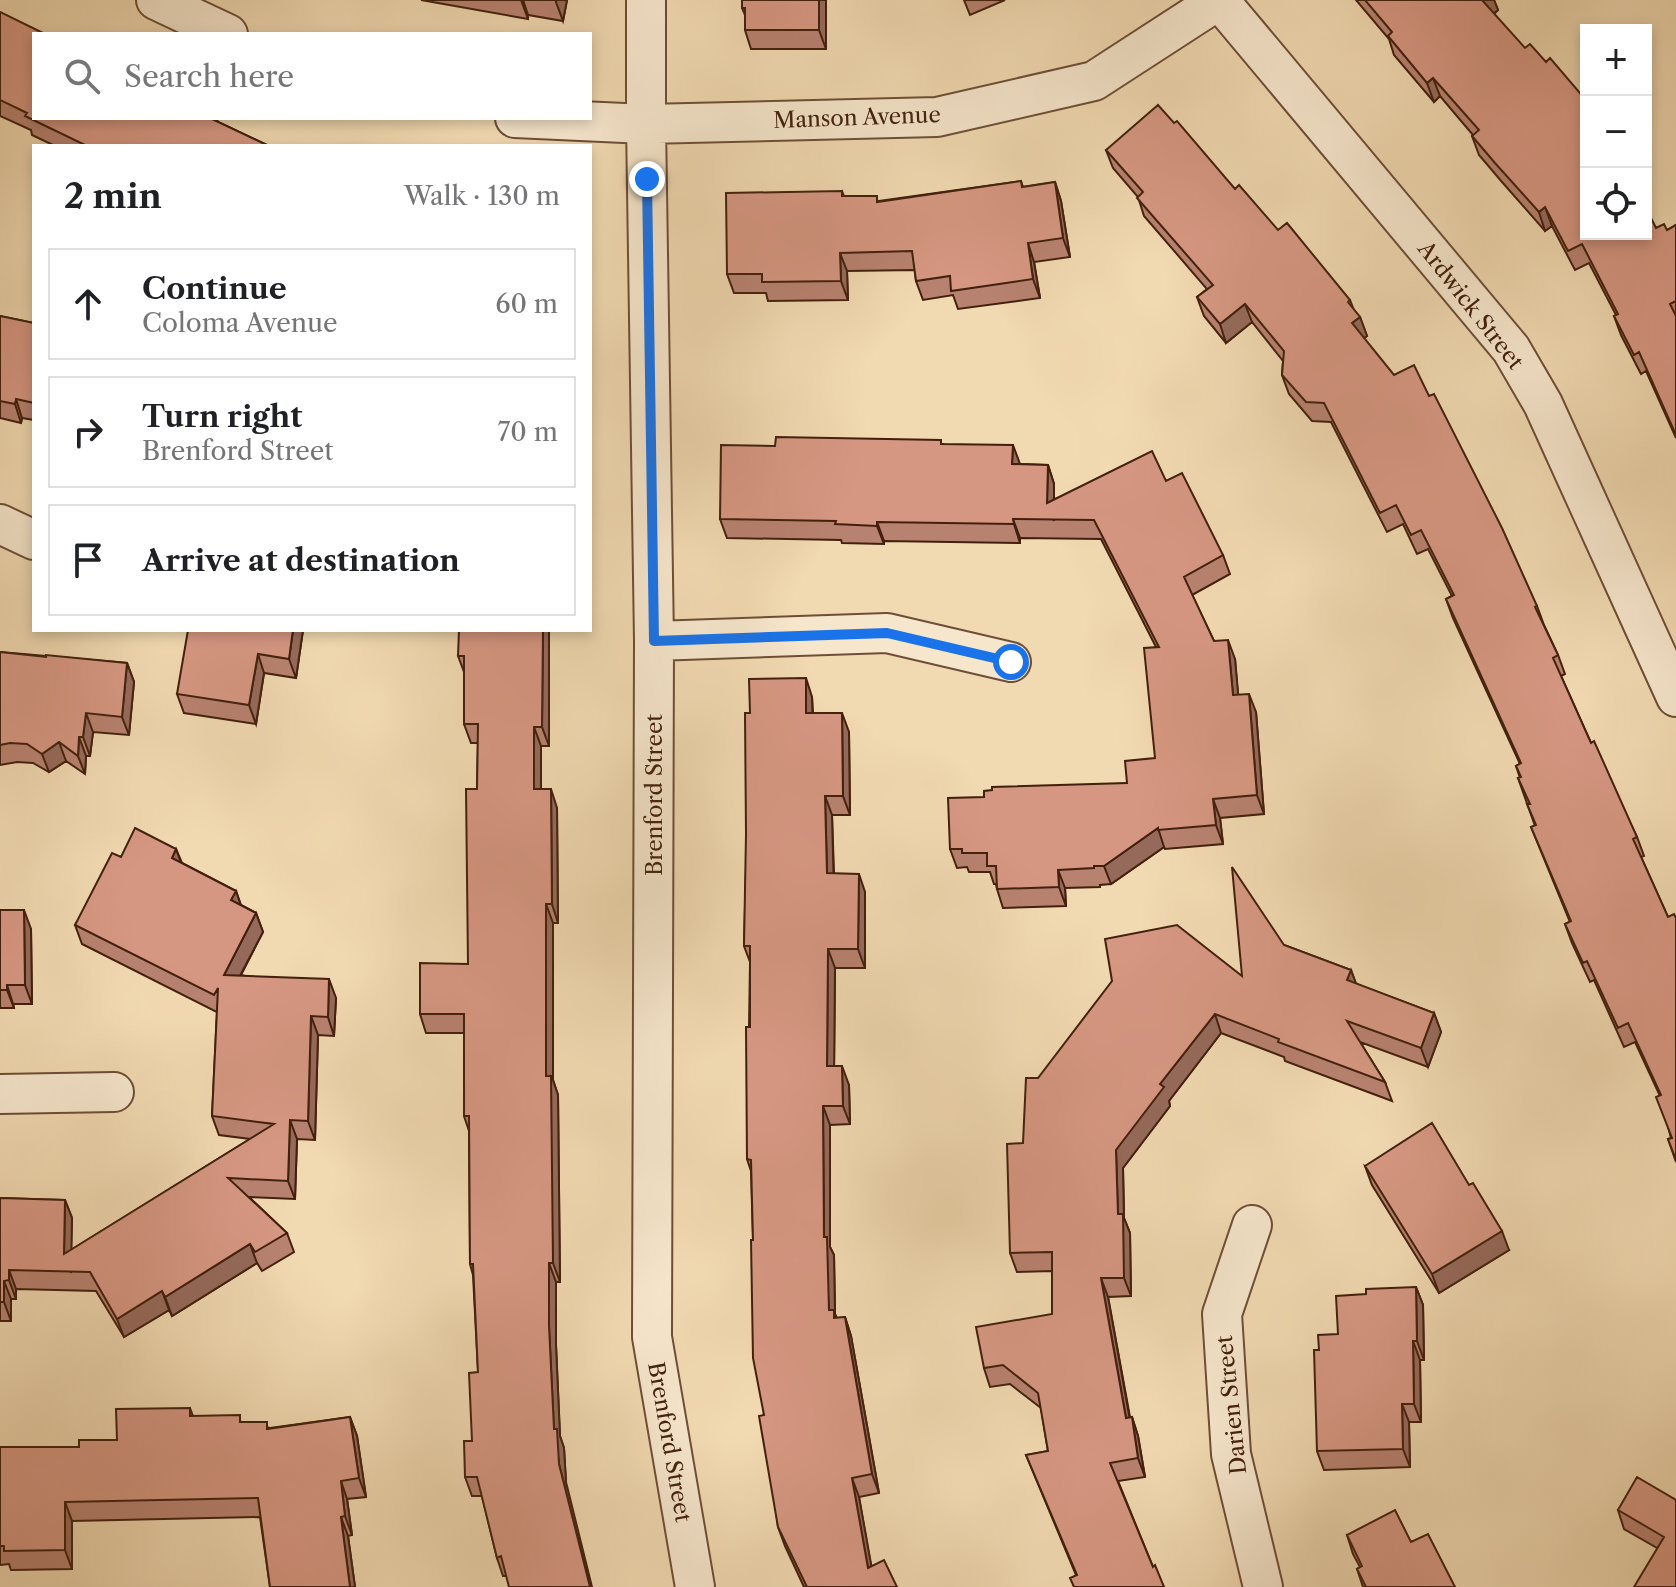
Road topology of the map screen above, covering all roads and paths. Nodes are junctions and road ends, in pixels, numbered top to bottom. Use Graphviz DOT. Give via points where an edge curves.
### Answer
graph roads {
  1 [pos="156,0"];
  2 [pos="646,0"];
  3 [pos="1219,0"];
  4 [pos="224,32"];
  5 [pos="559,120"];
  6 [pos="646,124"];
  7 [pos="0,524"];
  8 [pos="32,539"];
  9 [pos="654,641"];
  10 [pos="1011,662"];
  11 [pos="1676,697"];
  12 [pos="114,1092"];
  13 [pos="0,1094"];
  14 [pos="1252,1225"];
  15 [pos="695,1587"];
  16 [pos="1263,1587"];
  1 -- 4 [label="street"];
  2 -- 6 [label="street, Brenford Street"];
  3 -- 6 [label="street, Manson Avenue" via="1094,81 937,117"];
  3 -- 11 [label="street, Ardwick Street" via="1511,349 1543,404"];
  5 -- 6 [label="street, Manson Avenue"];
  6 -- 9 [label="street, Brenford Street"];
  7 -- 8 [label="street"];
  9 -- 10 [label="street" via="887,633"];
  9 -- 15 [label="street, Brenford Street" via="652,1337"];
  12 -- 13 [label="street"];
  14 -- 16 [label="street, Darien Street" via="1222,1314 1231,1454"];
}
